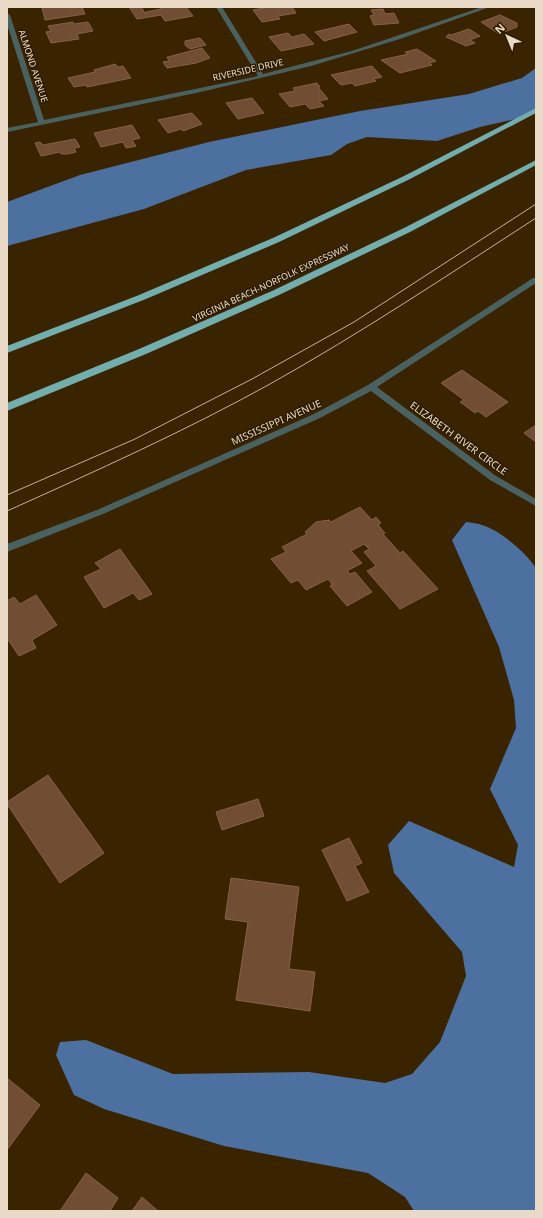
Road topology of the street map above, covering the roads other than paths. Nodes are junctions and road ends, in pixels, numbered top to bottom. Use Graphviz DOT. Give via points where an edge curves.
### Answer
graph roads {
  1 [pos="219,7"];
  2 [pos="487,7"];
  3 [pos="7,15"];
  4 [pos="262,76"];
  5 [pos="536,110"];
  6 [pos="42,123"];
  7 [pos="7,130"];
  8 [pos="536,162"];
  9 [pos="536,280"];
  10 [pos="7,350"];
  11 [pos="371,387"];
  12 [pos="7,407"];
  13 [pos="536,503"];
  14 [pos="7,548"];
  1 -- 4 [label="street"];
  2 -- 4 [label="street, RIVERSIDE DRIVE" via="343,56"];
  3 -- 6 [label="street, ALMOND AVENUE"];
  4 -- 6 [label="street, RIVERSIDE DRIVE"];
  5 -- 10 [label="highway" via="323,220 208,271"];
  6 -- 7 [label="street, RIVERSIDE DRIVE"];
  8 -- 12 [label="highway, VIRGINIA BEACH-NORFOLK EXPRESSWAY" via="351,258 238,311"];
  9 -- 11 [label="street, MISSISSIPPI AVENUE"];
  11 -- 13 [label="street, ELIZABETH RIVER CIRCLE" via="493,478"];
  11 -- 14 [label="street, MISSISSIPPI AVENUE" via="318,416 100,512"];
}
